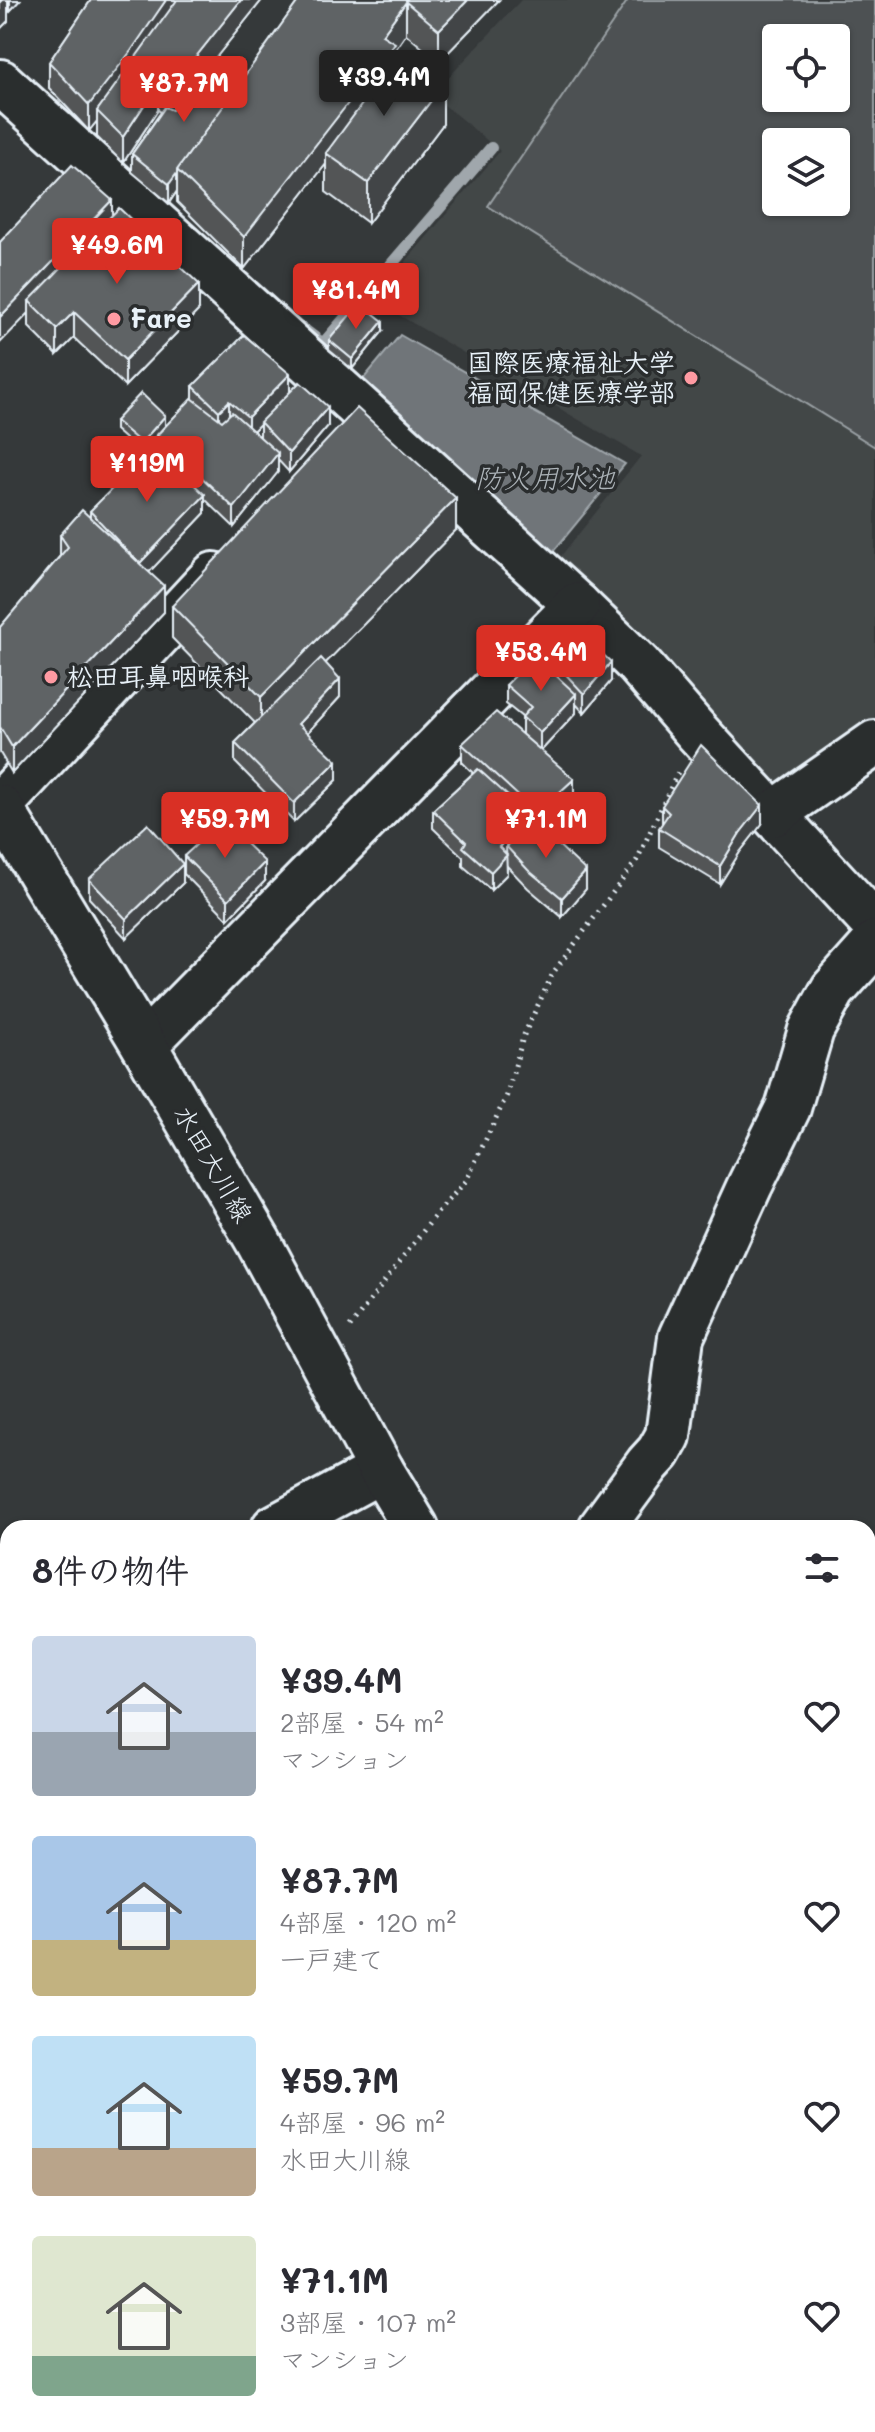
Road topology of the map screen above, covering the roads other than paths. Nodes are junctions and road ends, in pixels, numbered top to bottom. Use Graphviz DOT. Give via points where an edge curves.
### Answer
graph roads {
  1 [pos="0,82"];
  2 [pos="236,551"];
  3 [pos="577,605"];
  4 [pos="875,743"];
  5 [pos="0,806"];
  6 [pos="773,814"];
  7 [pos="875,925"];
  8 [pos="875,943"];
  9 [pos="144,1045"];
  10 [pos="381,1470"];
  11 [pos="289,1520"];
  12 [pos="411,1520"];
  13 [pos="607,1520"];
  1 -- 3 [label="street" via="354,424"];
  2 -- 5 [label="street"];
  3 -- 6 [label="street" via="638,664"];
  3 -- 9 [label="street"];
  4 -- 6 [label="street"];
  5 -- 9 [label="street, 水田大川線"];
  6 -- 7 [label="street"];
  8 -- 13 [label="street" via="833,990 811,1030 788,1108 681,1337 668,1436"];
  9 -- 10 [label="street, 水田大川線" via="258,1241"];
  10 -- 11 [label="street"];
  10 -- 12 [label="street, 水田大川線"];
}
